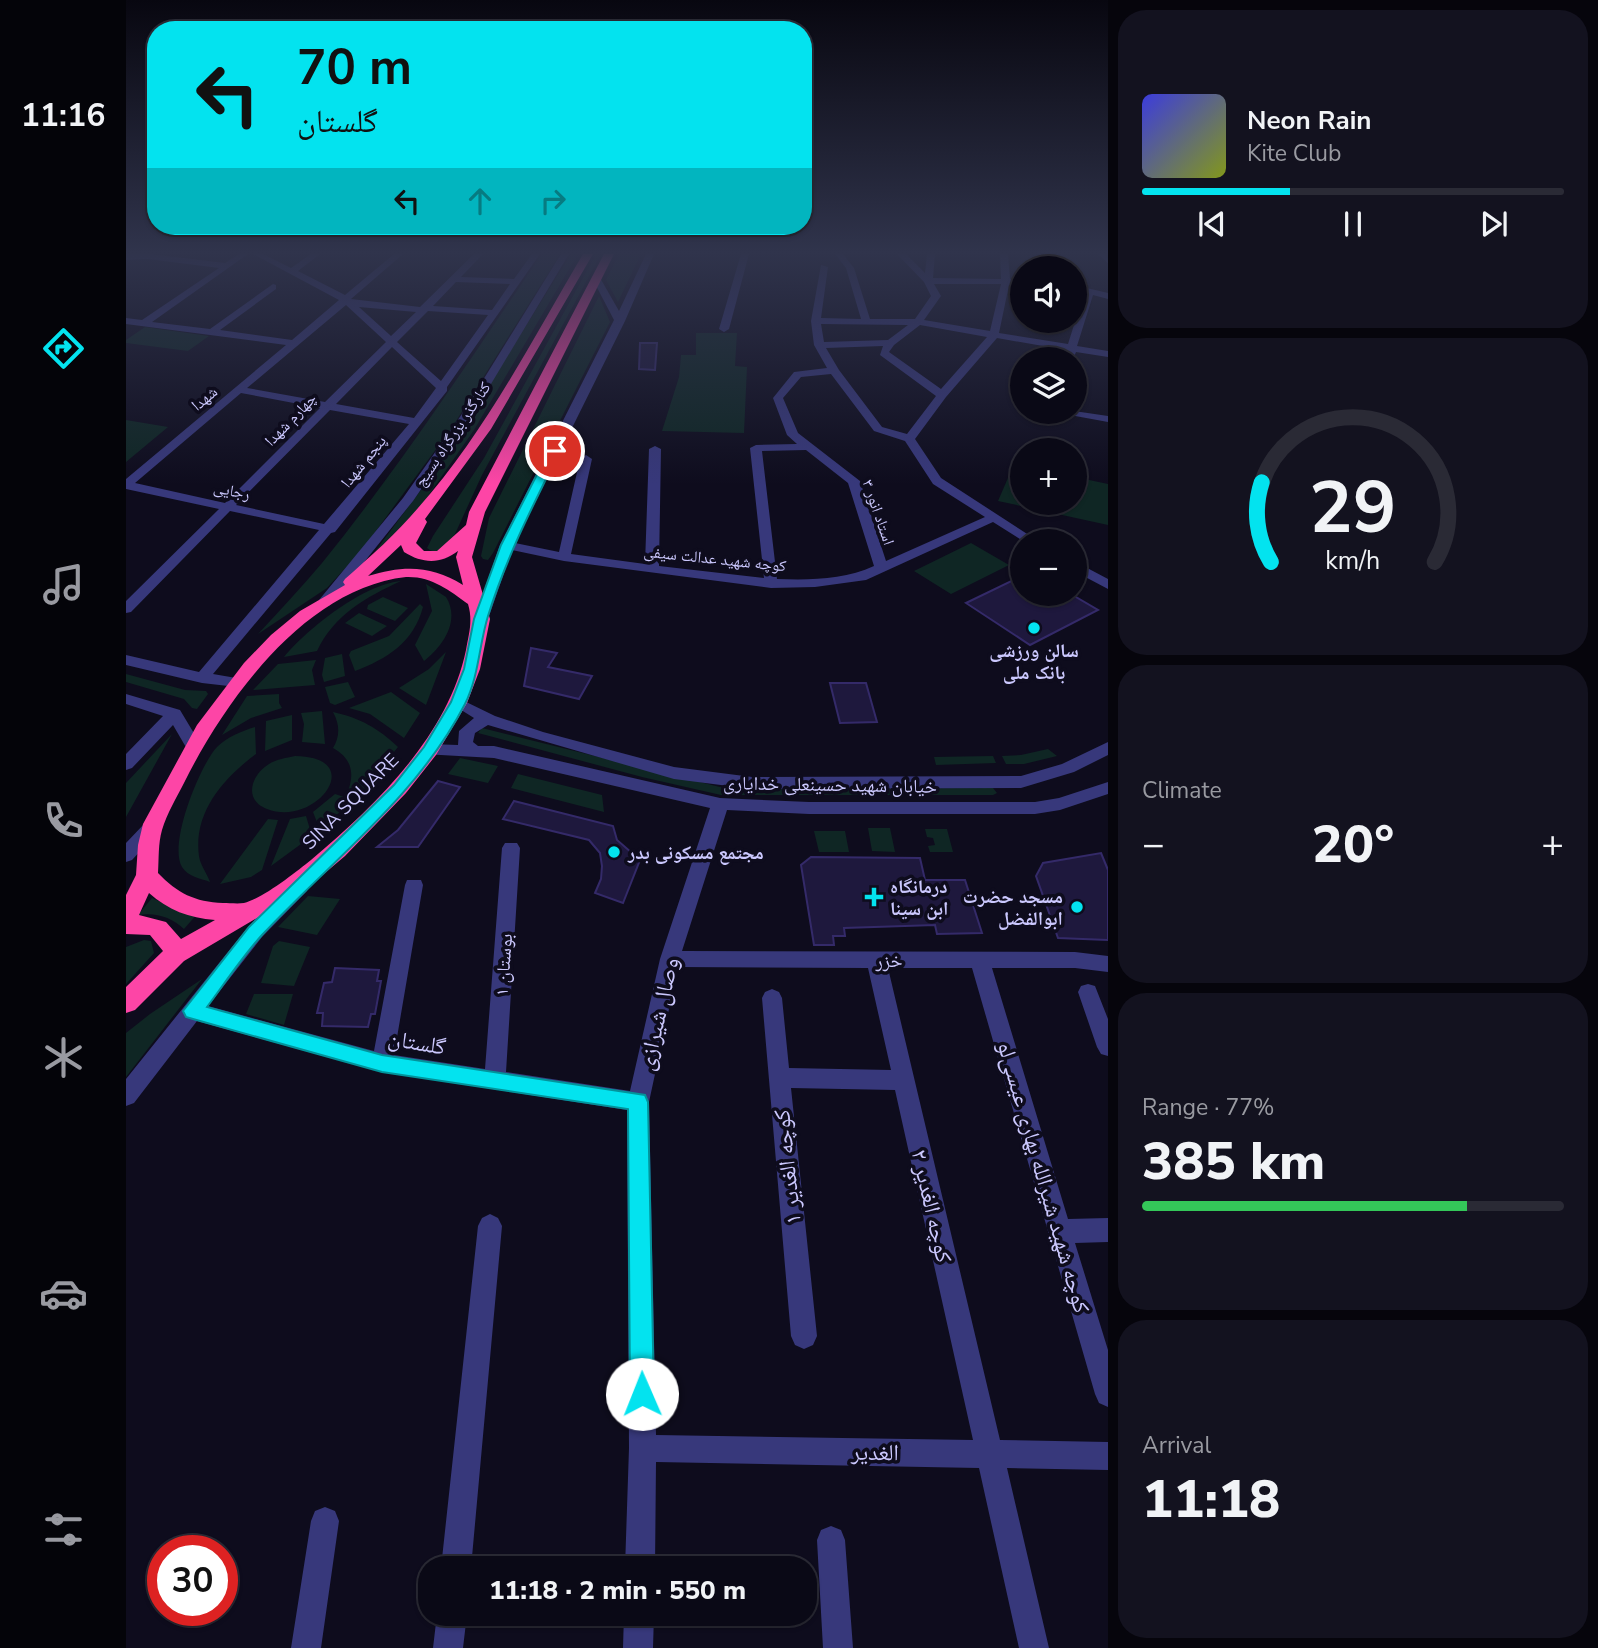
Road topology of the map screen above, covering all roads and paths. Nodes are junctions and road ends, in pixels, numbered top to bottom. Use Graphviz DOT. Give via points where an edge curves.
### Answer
graph roads {
  1 [pos="204,331"];
  2 [pos="309,331"];
  3 [pos="379,331"];
  4 [pos="400,331"];
  5 [pos="483,331"];
  6 [pos="518,331"];
  7 [pos="542,331"];
  8 [pos="569,331"];
  9 [pos="615,331"];
  10 [pos="817,331"];
  11 [pos="906,331"];
  12 [pos="970,331"];
  13 [pos="995,331"];
  14 [pos="212,332"];
  15 [pos="994,335"];
  16 [pos="390,341"];
  17 [pos="294,343"];
  18 [pos="890,343"];
  19 [pos="819,345"];
  20 [pos="1045,347"];
  21 [pos="1087,353"];
  22 [pos="1108,354"];
  23 [pos="834,371"];
  24 [pos="443,389"];
  25 [pos="239,390"];
  26 [pos="942,395"];
  27 [pos="325,406"];
  28 [pos="1087,416"];
  29 [pos="1108,419"];
  30 [pos="417,422"];
  31 [pos="909,439"];
  32 [pos="808,447"];
  33 [pos="656,449"];
  34 [pos="586,459"];
  35 [pos="126,485"];
  36 [pos="227,507"];
  37 [pos="428,509"];
  38 [pos="477,512"];
  39 [pos="992,518"];
  40 [pos="330,529"];
  41 [pos="1011,529"];
  42 [pos="507,545"];
  43 [pos="564,557"];
  44 [pos="881,567"];
  45 [pos="652,569"];
  46 [pos="1087,573"];
  47 [pos="771,584"];
  48 [pos="1108,585"];
  49 [pos="331,598"];
  50 [pos="126,609"];
  51 [pos="478,610"];
  52 [pos="126,660"];
  53 [pos="202,678"];
  54 [pos="237,682"];
  55 [pos="126,699"];
  56 [pos="458,702"];
  57 [pos="174,714"];
  58 [pos="489,720"];
  59 [pos="193,745"];
  60 [pos="1108,748"];
  61 [pos="429,750"];
  62 [pos="472,750"];
  63 [pos="126,764"];
  64 [pos="1021,782"];
  65 [pos="1108,788"];
  66 [pos="720,804"];
  67 [pos="1035,808"];
  68 [pos="152,828"];
  69 [pos="511,848"];
  70 [pos="126,855"];
  71 [pos="324,861"];
  72 [pos="147,875"];
  73 [pos="414,885"];
  74 [pos="248,912"];
  75 [pos="126,917"];
  76 [pos="126,925"];
  77 [pos="176,954"];
  78 [pos="670,959"];
  79 [pos="876,960"];
  80 [pos="980,960"];
  81 [pos="1108,964"];
  82 [pos="1088,992"];
  83 [pos="772,999"];
  84 [pos="126,1003"];
  85 [pos="193,1011"];
  86 [pos="1108,1047"];
  87 [pos="382,1063"];
  88 [pos="779,1078"];
  89 [pos="904,1080"];
  90 [pos="495,1082"];
  91 [pos="126,1096"];
  92 [pos="638,1102"];
  93 [pos="490,1226"];
  94 [pos="1108,1230"];
  95 [pos="1060,1231"];
  96 [pos="804,1336"];
  97 [pos="1108,1394"];
  98 [pos="643,1448"];
  99 [pos="989,1453"];
  100 [pos="1108,1456"];
  101 [pos="325,1521"];
  102 [pos="831,1540"];
  103 [pos="457,1556"];
  104 [pos="640,1556"];
  105 [pos="451,1626"];
  106 [pos="639,1626"];
  107 [pos="306,1648"];
  108 [pos="448,1648"];
  109 [pos="638,1648"];
  110 [pos="838,1648"];
  111 [pos="1034,1648"];
  1 -- 14 [label="street"];
  2 -- 17 [label="street, شهدا"];
  3 -- 16 [label="street"];
  4 -- 16 [label="street, چهارم شهدا"];
  5 -- 24 [label="street, پنجم شهدا"];
  6 -- 49 [label="street, کنارگذر بزرگراه بسیج" via="407,501"];
  7 -- 37 [label="highway" via="477,441"];
  8 -- 38 [label="highway"];
  9 -- 42 [label="street"];
  10 -- 19 [label="street"];
  11 -- 18 [label="street"];
  12 -- 15 [label="street"];
  13 -- 15 [label="street"];
  14 -- 17 [label="street"];
  15 -- 20 [label="street"];
  15 -- 26 [label="street"];
  16 -- 24 [label="street"];
  16 -- 27 [label="street, چهارم شهدا"];
  17 -- 25 [label="street, شهدا"];
  18 -- 19 [label="street"];
  18 -- 26 [label="street" via="884,353"];
  19 -- 23 [label="street"];
  21 -- 22 [label="street"];
  23 -- 31 [label="street" via="878,429"];
  23 -- 32 [label="street, استاد انور ۳" via="798,374 778,398 793,435"];
  24 -- 30 [label="street, پنجم شهدا"];
  25 -- 27 [label="street"];
  25 -- 35 [label="street, شهدا"];
  26 -- 31 [label="street"];
  27 -- 30 [label="street"];
  27 -- 36 [label="street, چهارم شهدا"];
  28 -- 29 [label="street"];
  30 -- 40 [label="street, پنجم شهدا"];
  31 -- 39 [label="street" via="937,481"];
  32 -- 44 [label="street, استاد انور ۳" via="855,481"];
  32 -- 47 [label="street" via="756,448"];
  33 -- 45 [label="street"];
  34 -- 43 [label="street"];
  35 -- 36 [label="street, رجایی"];
  36 -- 40 [label="street, رجایی"];
  36 -- 50 [label="street, چهارم شهدا"];
  37 -- 38 [label="highway" via="408,543 423,555 443,555 453,549"];
  37 -- 49 [label="highway" via="370,567"];
  38 -- 51 [label="highway" via="464,557"];
  39 -- 41 [label="street"];
  39 -- 44 [label="street, کوچه شهید عدالت سیفی"];
  40 -- 53 [label="street, پنجم شهدا"];
  42 -- 43 [label="street, کوچه شهید عدالت سیفی"];
  42 -- 51 [label="street"];
  43 -- 45 [label="street, کوچه شهید عدالت سیفی"];
  44 -- 47 [label="street, کوچه شهید عدالت سیفی" via="840,582"];
  45 -- 47 [label="street, کوچه شهید عدالت سیفی"];
  46 -- 48 [label="street"];
  49 -- 51 [label="highway" via="390,575 418,572 439,576"];
  49 -- 54 [label="highway" via="285,633"];
  51 -- 56 [label="highway, SINA SQUARE" via="471,669"];
  52 -- 53 [label="street"];
  53 -- 54 [label="street"];
  54 -- 59 [label="highway"];
  55 -- 57 [label="street"];
  56 -- 58 [label="street, خیابان شهید حسینعلی خدایاری"];
  56 -- 61 [label="highway, SINA SQUARE"];
  57 -- 59 [label="street"];
  57 -- 63 [label="street"];
  58 -- 62 [label="street" via="467,731 465,743"];
  58 -- 64 [label="street, خیابان شهید حسینعلی خدایاری" via="674,773 719,780 788,785"];
  59 -- 68 [label="highway"];
  60 -- 64 [label="street, خیابان شهید حسینعلی خدایاری" via="1068,768"];
  61 -- 62 [label="street, خیابان شهید حسینعلی خدایاری"];
  61 -- 71 [label="highway, SINA SQUARE" via="399,788"];
  62 -- 66 [label="street, خیابان شهید حسینعلی خدایاری"];
  64 -- 67 [label="street"];
  65 -- 67 [label="street, خیابان شهید حسینعلی خدایاری"];
  66 -- 67 [label="street, خیابان شهید حسینعلی خدایاری"];
  66 -- 78 [label="street, وصال شیرازی"];
  68 -- 70 [label="street"];
  68 -- 72 [label="highway"];
  69 -- 90 [label="street, بوستان ۱"];
  71 -- 74 [label="highway, SINA SQUARE" via="298,883"];
  71 -- 85 [label="street" via="255,932"];
  72 -- 74 [label="highway" via="162,893 180,904 205,911"];
  72 -- 75 [label="highway"];
  73 -- 87 [label="street"];
  74 -- 77 [label="highway, SINA SQUARE"];
  76 -- 77 [label="highway" via="142,922 164,930"];
  77 -- 84 [label="highway, SINA SQUARE"];
  78 -- 79 [label="street, خزر"];
  78 -- 92 [label="street, وصال شیرازی"];
  79 -- 80 [label="street, خزر"];
  79 -- 89 [label="street, کوچه الغدیر ۲"];
  80 -- 81 [label="street, خزر"];
  80 -- 95 [label="street, کوچه شهید شیرالله بهاری عیسی‌لو"];
  82 -- 86 [label="street"];
  83 -- 88 [label="street, کوچه الغدیر ۱"];
  85 -- 87 [label="street, گلستان"];
  85 -- 91 [label="street"];
  87 -- 90 [label="street, گلستان"];
  88 -- 89 [label="street"];
  88 -- 96 [label="street, کوچه الغدیر ۱"];
  89 -- 99 [label="street, کوچه الغدیر ۲"];
  90 -- 92 [label="street, گلستان"];
  92 -- 98 [label="street, وصال شیرازی"];
  93 -- 103 [label="street"];
  94 -- 95 [label="street"];
  95 -- 97 [label="street, کوچه شهید شیرالله بهاری عیسی‌لو"];
  98 -- 99 [label="street, الغدیر"];
  98 -- 104 [label="street, وصال شیرازی"];
  99 -- 100 [label="street, الغدیر"];
  99 -- 111 [label="street, کوچه الغدیر ۲"];
  101 -- 107 [label="street"];
  102 -- 110 [label="street"];
  105 -- 108 [label="street"];
  106 -- 109 [label="street"];
}
